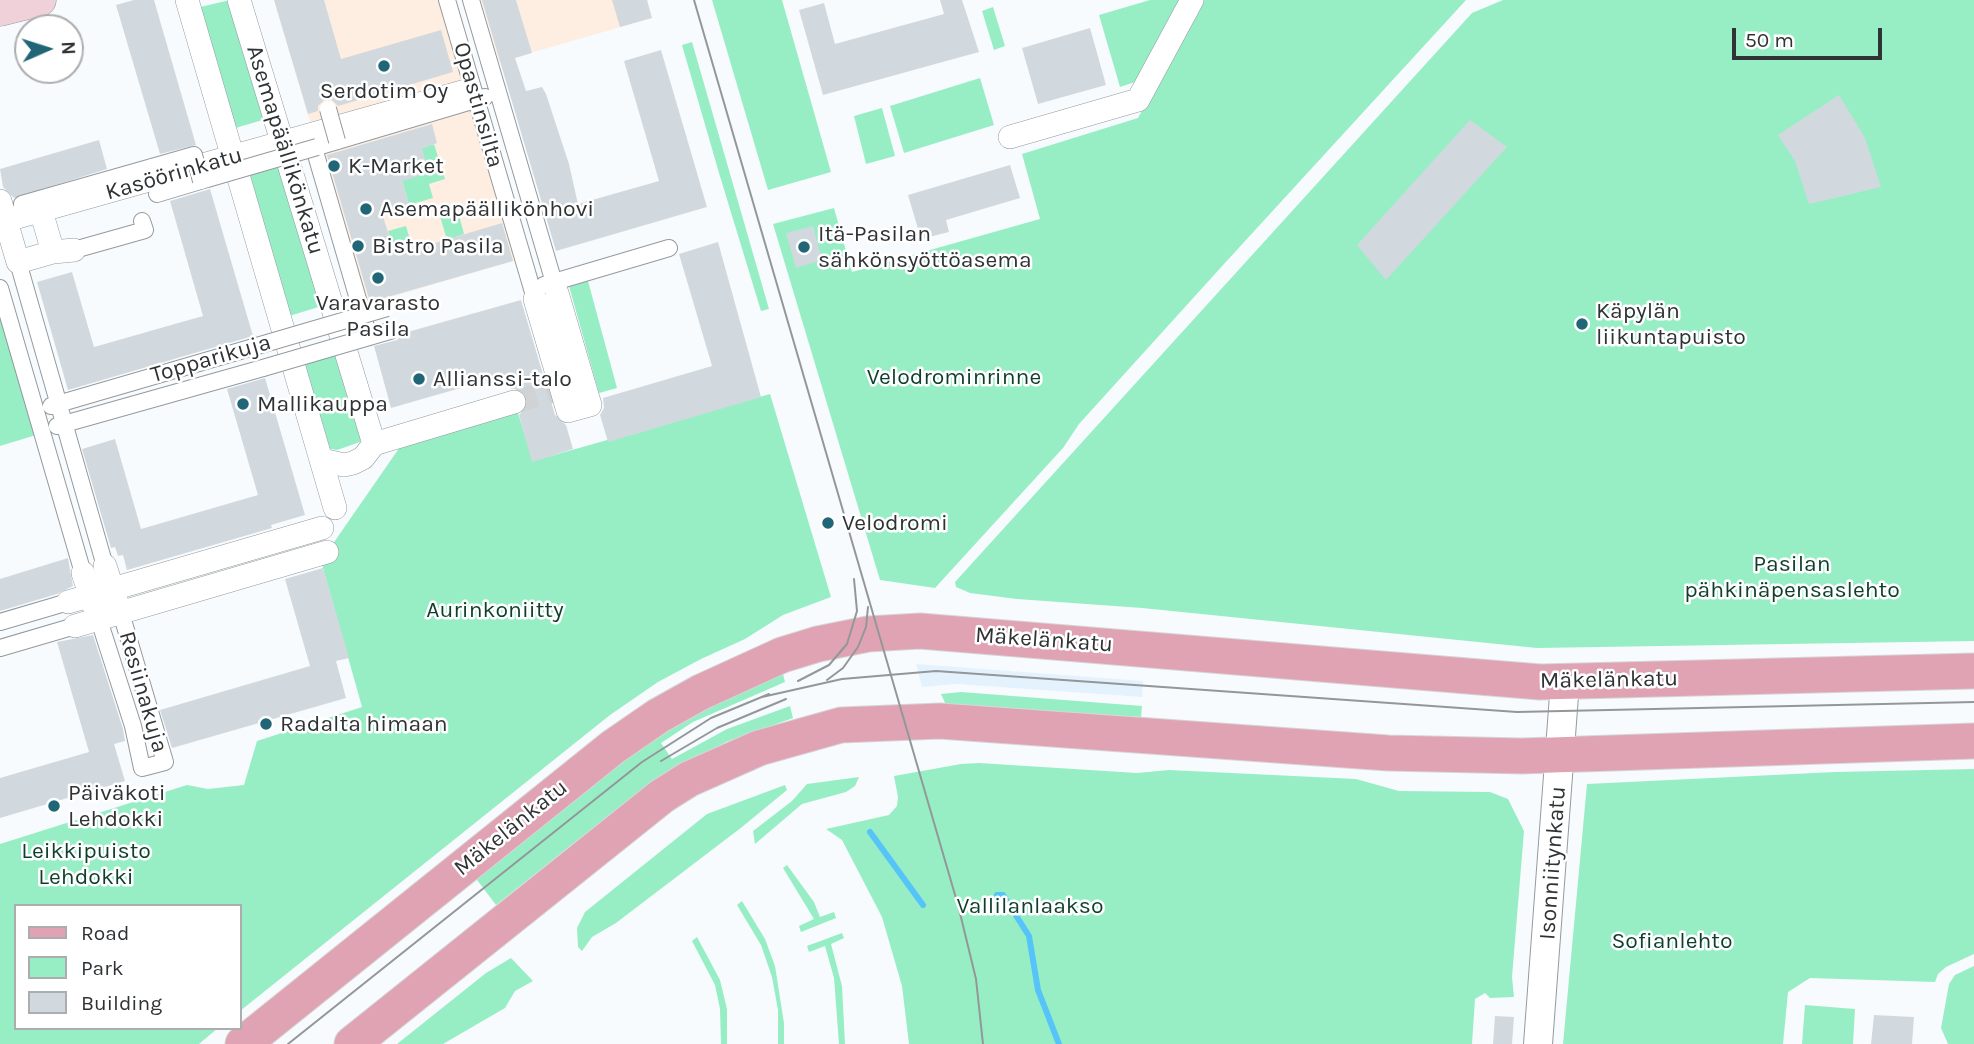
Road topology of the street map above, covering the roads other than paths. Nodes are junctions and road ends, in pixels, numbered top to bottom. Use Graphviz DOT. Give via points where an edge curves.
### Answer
graph roads {
  1 [pos="40,0"];
  2 [pos="187,0"];
  3 [pos="240,0"];
  4 [pos="447,0"];
  5 [pos="471,0"];
  6 [pos="1192,0"];
  7 [pos="0,10"];
  8 [pos="484,46"];
  9 [pos="463,52"];
  10 [pos="498,93"];
  11 [pos="472,97"];
  12 [pos="328,109"];
  13 [pos="1010,137"];
  14 [pos="337,141"];
  15 [pos="283,143"];
  16 [pos="314,148"];
  17 [pos="232,158"];
  18 [pos="155,166"];
  19 [pos="208,181"];
  20 [pos="41,211"];
  21 [pos="2,214"];
  22 [pos="142,220"];
  23 [pos="669,248"];
  24 [pos="64,251"];
  25 [pos="547,260"];
  26 [pos="18,262"];
  27 [pos="526,266"];
  28 [pos="0,288"];
  29 [pos="545,290"];
  30 [pos="387,308"];
  31 [pos="363,315"];
  32 [pos="313,330"];
  33 [pos="393,330"];
  34 [pos="369,337"];
  35 [pos="258,346"];
  36 [pos="319,351"];
  37 [pos="264,368"];
  38 [pos="514,402"];
  39 [pos="59,404"];
  40 [pos="36,411"];
  41 [pos="65,424"];
  42 [pos="42,431"];
  43 [pos="374,444"];
  44 [pos="322,460"];
  45 [pos="88,504"];
  46 [pos="335,508"];
  47 [pos="65,511"];
  48 [pos="322,528"];
  49 [pos="244,551"];
  50 [pos="327,552"];
  51 [pos="105,566"];
  52 [pos="180,569"];
  53 [pos="83,573"];
  54 [pos="251,575"];
  55 [pos="113,589"];
  56 [pos="201,592"];
  57 [pos="79,599"];
  58 [pos="34,612"];
  59 [pos="110,617"];
  60 [pos="0,622"];
  61 [pos="75,626"];
  62 [pos="41,637"];
  63 [pos="0,649"];
  64 [pos="1974,671"];
  65 [pos="1565,682"];
  66 [pos="1974,741"];
  67 [pos="1561,754"];
  68 [pos="243,1044"];
  69 [pos="352,1044"];
  70 [pos="1538,1044"];
  1 -- 7 [label="main road"];
  2 -- 17 [label="street"];
  3 -- 15 [label="street, Asemapäällikönkatu"];
  4 -- 9 [label="street, Opastinsilta" via="451,36"];
  5 -- 8 [label="street, Opastinsilta"];
  6 -- 13 [label="street" via="1138,100"];
  8 -- 9 [label="street"];
  8 -- 10 [label="street, Opastinsilta"];
  9 -- 11 [label="street, Opastinsilta"];
  10 -- 11 [label="street, Kasöörinkatu"];
  10 -- 25 [label="street, Opastinsilta"];
  11 -- 14 [label="street, Kasöörinkatu"];
  11 -- 15 [label="street, Kasöörinkatu"];
  11 -- 27 [label="street, Opastinsilta"];
  12 -- 14 [label="street, bridge"];
  14 -- 16 [label="street, Kasöörinkatu, bridge"];
  15 -- 17 [label="street, Kasöörinkatu"];
  15 -- 43 [label="street, Asemapäällikönkatu"];
  16 -- 19 [label="street, Kasöörinkatu, bridge"];
  16 -- 31 [label="street"];
  17 -- 20 [label="street, Kasöörinkatu"];
  17 -- 44 [label="street"];
  18 -- 19 [label="street, Kasöörinkatu, bridge" via="194,155"];
  18 -- 19 [label="street, Kasöörinkatu, bridge" via="162,192"];
  18 -- 21 [label="street, Kasöörinkatu"];
  20 -- 21 [label="street, Kasöörinkatu"];
  20 -- 24 [label="street"];
  21 -- 26 [label="street, Resiinakuja"];
  22 -- 24 [label="street" via="145,230"];
  23 -- 29 [label="street"];
  24 -- 26 [label="street"];
  25 -- 27 [label="street"];
  25 -- 29 [label="street, Opastinsilta"];
  26 -- 39 [label="street, Resiinakuja"];
  27 -- 29 [label="street, Opastinsilta"];
  28 -- 40 [label="street, Resiinakuja"];
  29 -- 29 [label="street, Opastinsilta" via="579,408 559,389"];
  30 -- 31 [label="street, Topparikuja, bridge"];
  31 -- 32 [label="street, Topparikuja, bridge"];
  31 -- 34 [label="street"];
  32 -- 35 [label="street, Topparikuja, bridge"];
  32 -- 36 [label="street"];
  33 -- 34 [label="street, Topparikuja, bridge"];
  34 -- 36 [label="street, Topparikuja, bridge"];
  35 -- 37 [label="street"];
  35 -- 39 [label="street, Topparikuja"];
  36 -- 37 [label="street, Topparikuja, bridge"];
  37 -- 41 [label="street, Topparikuja"];
  38 -- 43 [label="street"];
  39 -- 40 [label="street, Topparikuja"];
  39 -- 41 [label="street, Resiinakuja"];
  40 -- 42 [label="street, Resiinakuja"];
  41 -- 42 [label="street, Topparikuja"];
  41 -- 45 [label="street, Resiinakuja"];
  42 -- 47 [label="street, Resiinakuja"];
  43 -- 44 [label="street" via="353,463"];
  44 -- 46 [label="street"];
  45 -- 47 [label="street"];
  45 -- 51 [label="street, Resiinakuja"];
  47 -- 53 [label="street, Resiinakuja"];
  48 -- 49 [label="street"];
  49 -- 52 [label="street"];
  49 -- 54 [label="street"];
  50 -- 54 [label="street"];
  51 -- 55 [label="street, Resiinakuja"];
  52 -- 55 [label="street"];
  52 -- 56 [label="street"];
  53 -- 57 [label="street, Resiinakuja"];
  54 -- 56 [label="street"];
  55 -- 57 [label="street"];
  55 -- 59 [label="street, Resiinakuja"];
  56 -- 59 [label="street"];
  57 -- 58 [label="street"];
  57 -- 59 [label="street, Resiinakuja"];
  58 -- 60 [label="street"];
  58 -- 62 [label="street"];
  59 -- 59 [label="street, Resiinakuja" via="165,762 142,768"];
  59 -- 61 [label="street"];
  61 -- 62 [label="street"];
  62 -- 63 [label="street"];
  64 -- 65 [label="main road, Mäkelänkatu"];
  65 -- 67 [label="street, Isonniitynkatu"];
  65 -- 68 [label="main road, Mäkelänkatu" via="920,631 868,634 818,644 701,692 613,747"];
  66 -- 67 [label="main road"];
  67 -- 69 [label="main road" via="1388,753 940,721 874,722 803,734 726,762 662,796"];
  67 -- 70 [label="street, Isonniitynkatu"];
}
